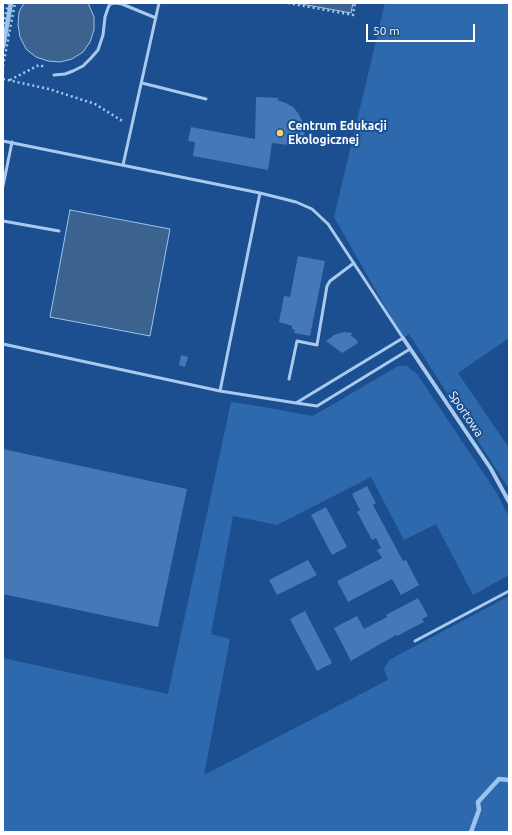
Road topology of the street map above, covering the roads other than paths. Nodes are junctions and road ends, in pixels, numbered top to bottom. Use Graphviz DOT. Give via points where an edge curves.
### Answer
graph roads {
  1 [pos="115,3"];
  2 [pos="159,3"];
  3 [pos="156,18"];
  4 [pos="54,75"];
  5 [pos="142,83"];
  6 [pos="206,99"];
  7 [pos="3,141"];
  8 [pos="12,142"];
  9 [pos="123,165"];
  10 [pos="3,186"];
  11 [pos="260,193"];
  12 [pos="3,221"];
  13 [pos="59,231"];
  14 [pos="354,263"];
  15 [pos="403,338"];
  16 [pos="3,344"];
  17 [pos="410,349"];
  18 [pos="289,379"];
  19 [pos="220,391"];
  20 [pos="296,403"];
  21 [pos="509,502"];
  22 [pos="509,591"];
  23 [pos="415,641"];
  1 -- 3 [label="lane"];
  1 -- 4 [label="lane" via="110,4 108,8 98,50 83,66 66,74"];
  2 -- 3 [label="lane"];
  3 -- 5 [label="lane"];
  5 -- 6 [label="lane"];
  5 -- 9 [label="lane"];
  7 -- 8 [label="lane"];
  8 -- 9 [label="lane"];
  8 -- 10 [label="lane"];
  9 -- 11 [label="lane"];
  11 -- 14 [label="lane" via="296,202 312,210 328,224"];
  11 -- 19 [label="lane"];
  12 -- 13 [label="lane"];
  14 -- 15 [label="lane"];
  14 -- 18 [label="lane" via="327,286 317,345 297,341"];
  15 -- 17 [label="street, Sportowa"];
  15 -- 20 [label="lane"];
  16 -- 19 [label="lane"];
  17 -- 20 [label="lane" via="317,406"];
  17 -- 21 [label="street, Sportowa"];
  19 -- 20 [label="lane"];
  22 -- 23 [label="lane"];
}
